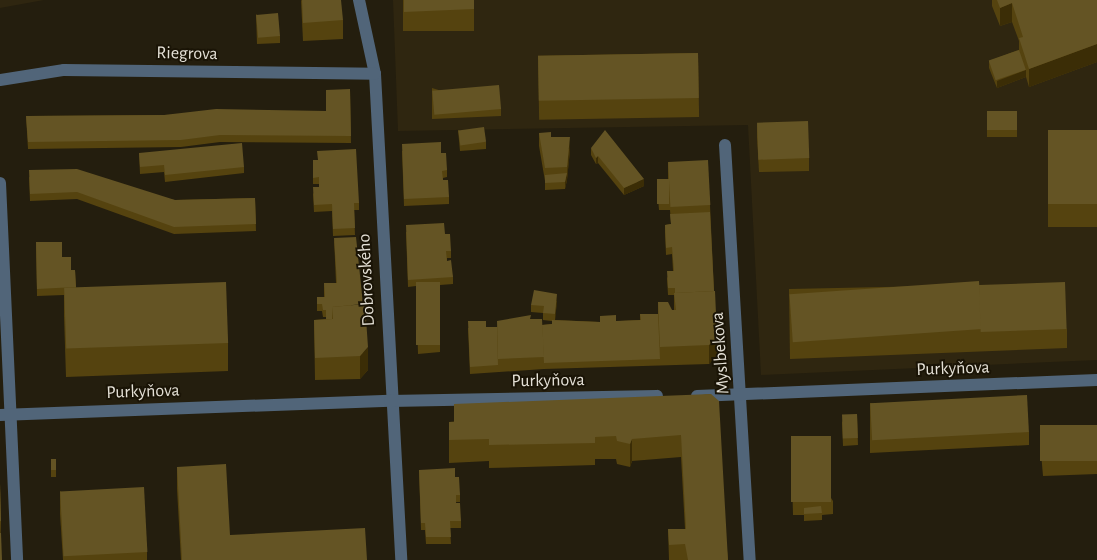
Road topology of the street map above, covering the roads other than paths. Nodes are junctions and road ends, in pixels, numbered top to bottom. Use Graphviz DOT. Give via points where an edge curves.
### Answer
graph roads {
  1 [pos="359,0"];
  2 [pos="375,74"];
  3 [pos="0,80"];
  4 [pos="725,145"];
  5 [pos="0,182"];
  6 [pos="1097,380"];
  7 [pos="742,395"];
  8 [pos="390,401"];
  9 [pos="5,414"];
  10 [pos="17,560"];
  11 [pos="401,560"];
  12 [pos="750,560"];
  1 -- 2 [label="street, Dobrovského"];
  2 -- 3 [label="street, Riegrova" via="64,70"];
  2 -- 8 [label="street, Dobrovského"];
  4 -- 7 [label="street, Myslbekova"];
  5 -- 9 [label="street"];
  6 -- 7 [label="street, Purkyňova"];
  7 -- 8 [label="street, Purkyňova"];
  7 -- 12 [label="street, Myslbekova"];
  8 -- 9 [label="street, Purkyňova"];
  8 -- 11 [label="street, Dobrovského"];
  9 -- 10 [label="street"];
}
